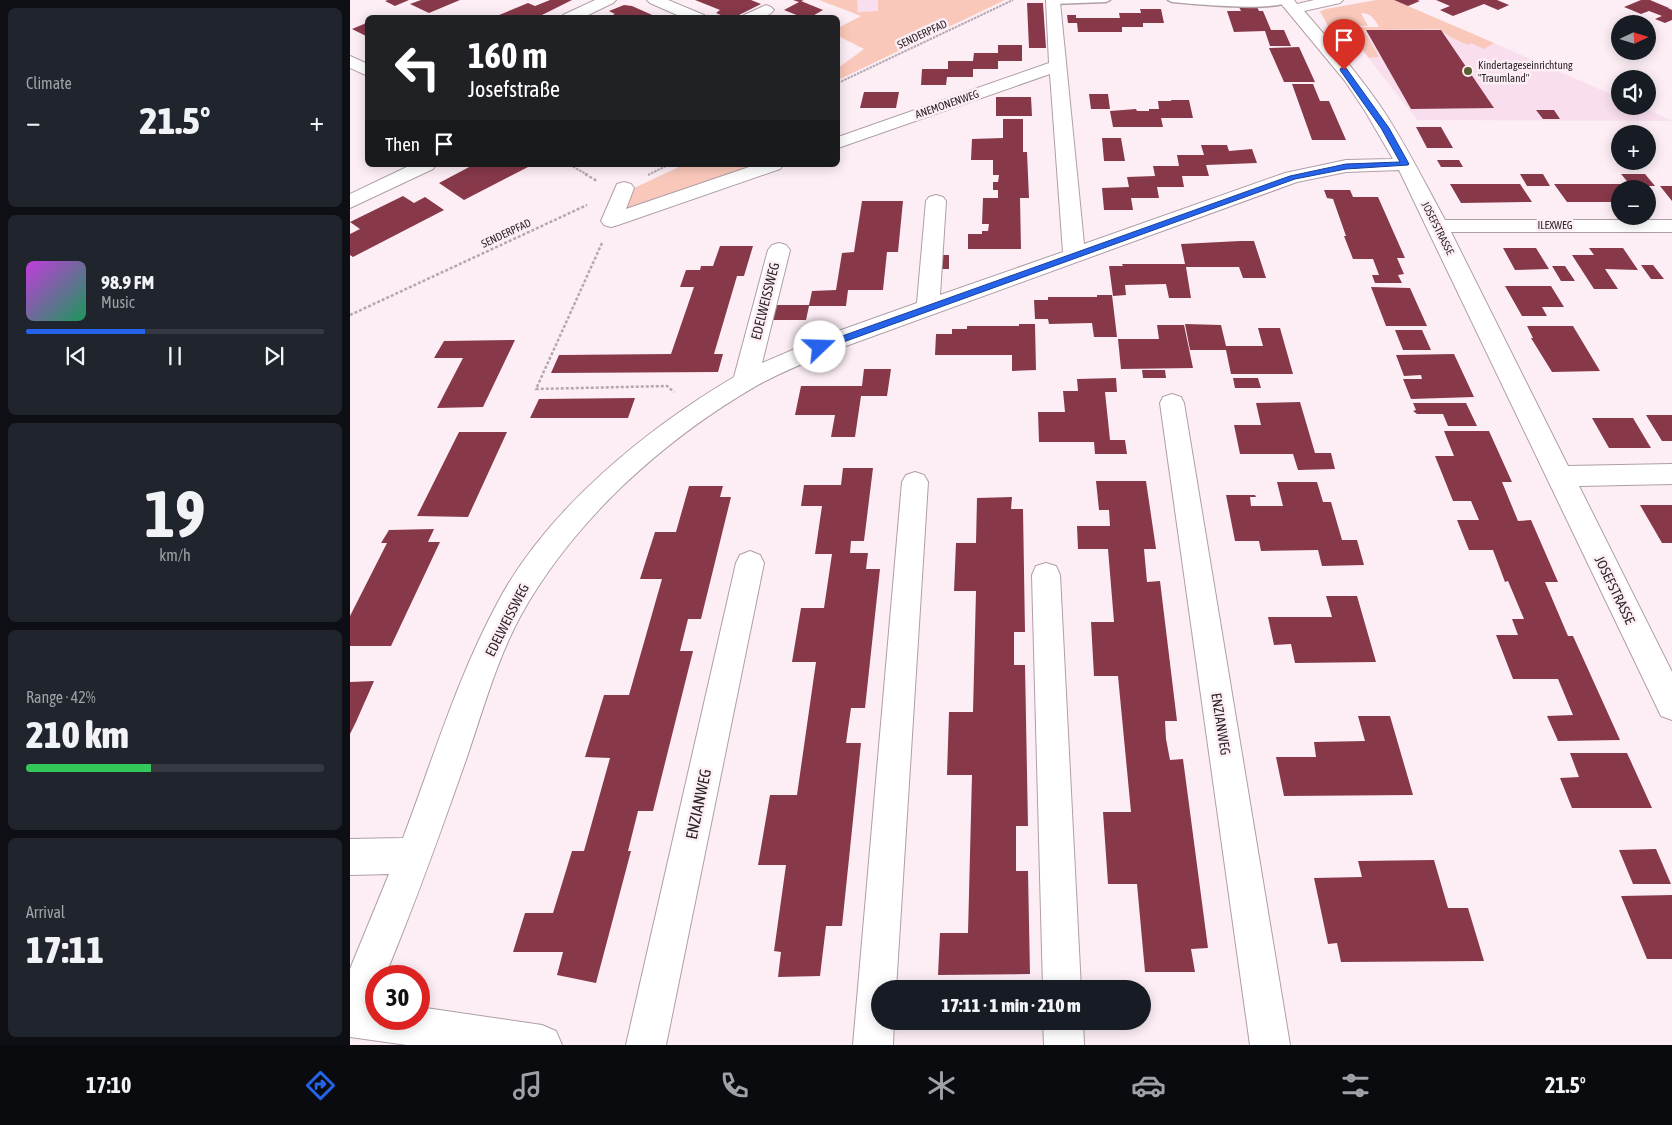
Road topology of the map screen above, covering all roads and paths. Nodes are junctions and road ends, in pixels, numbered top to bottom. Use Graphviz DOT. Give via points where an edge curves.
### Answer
graph roads {
  1 [pos="608,0"];
  2 [pos="656,0"];
  3 [pos="1013,0"];
  4 [pos="1106,0"];
  5 [pos="1172,0"];
  6 [pos="1335,0"];
  7 [pos="1052,2"];
  8 [pos="1289,3"];
  9 [pos="766,10"];
  10 [pos="575,15"];
  11 [pos="692,15"];
  12 [pos="755,15"];
  13 [pos="350,61"];
  14 [pos="1057,66"];
  15 [pos="365,69"];
  16 [pos="840,83"];
  17 [pos="840,142"];
  18 [pos="1405,164"];
  19 [pos="422,167"];
  20 [pos="664,167"];
  21 [pos="767,167"];
  22 [pos="624,188"];
  23 [pos="936,201"];
  24 [pos="350,202"];
  25 [pos="611,222"];
  26 [pos="1438,226"];
  27 [pos="1672,226"];
  28 [pos="778,250"];
  29 [pos="1074,255"];
  30 [pos="928,308"];
  31 [pos="350,315"];
  32 [pos="745,382"];
  33 [pos="1172,403"];
  34 [pos="697,411"];
  35 [pos="1672,474"];
  36 [pos="1559,476"];
  37 [pos="915,482"];
  38 [pos="750,563"];
  39 [pos="1046,575"];
  40 [pos="1672,705"];
  41 [pos="414,856"];
  42 [pos="350,857"];
  43 [pos="1062,980"];
  44 [pos="350,1013"];
  45 [pos="350,1017"];
  46 [pos="1063,1030"];
  47 [pos="542,1045"];
  48 [pos="646,1045"];
  49 [pos="873,1045"];
  50 [pos="1064,1045"];
  51 [pos="1270,1045"];
  1 -- 10 [label="street"];
  2 -- 11 [label="street"];
  3 -- 16 [label="path, SENDERPFAD"];
  4 -- 7 [label="lane"];
  5 -- 8 [label="lane"];
  6 -- 8 [label="street"];
  7 -- 14 [label="street"];
  8 -- 18 [label="street, JOSEFSTRASSE" via="1360,92"];
  9 -- 12 [label="street"];
  13 -- 15 [label="street"];
  14 -- 17 [label="street, ANEMONENWEG"];
  14 -- 29 [label="street"];
  18 -- 26 [label="street, JOSEFSTRASSE"];
  18 -- 29 [label="street, EDELWEISSWEG" via="1346,166 1292,178"];
  19 -- 24 [label="street"];
  20 -- 22 [label="path, SENDERPFAD"];
  21 -- 25 [label="street"];
  22 -- 25 [label="street"];
  22 -- 31 [label="path, SENDERPFAD"];
  23 -- 30 [label="street"];
  25 -- 34 [label="path" via="536,389 667,386"];
  26 -- 27 [label="street, ILEXWEG"];
  26 -- 36 [label="street, JOSEFSTRASSE"];
  28 -- 32 [label="street, EDELWEISSWEG"];
  29 -- 30 [label="street, EDELWEISSWEG"];
  30 -- 32 [label="street, EDELWEISSWEG" via="786,361"];
  32 -- 34 [label="street, EDELWEISSWEG"];
  33 -- 51 [label="street, ENZIANWEG"];
  34 -- 41 [label="street, EDELWEISSWEG" via="600,493 553,544 520,590 480,677"];
  35 -- 36 [label="street"];
  36 -- 40 [label="street, JOSEFSTRASSE"];
  37 -- 49 [label="street"];
  38 -- 48 [label="street, ENZIANWEG"];
  39 -- 43 [label="street"];
  41 -- 42 [label="street"];
  41 -- 44 [label="street, EDELWEISSWEG" via="383,939"];
  45 -- 47 [label="street"];
  46 -- 50 [label="street"];
}
